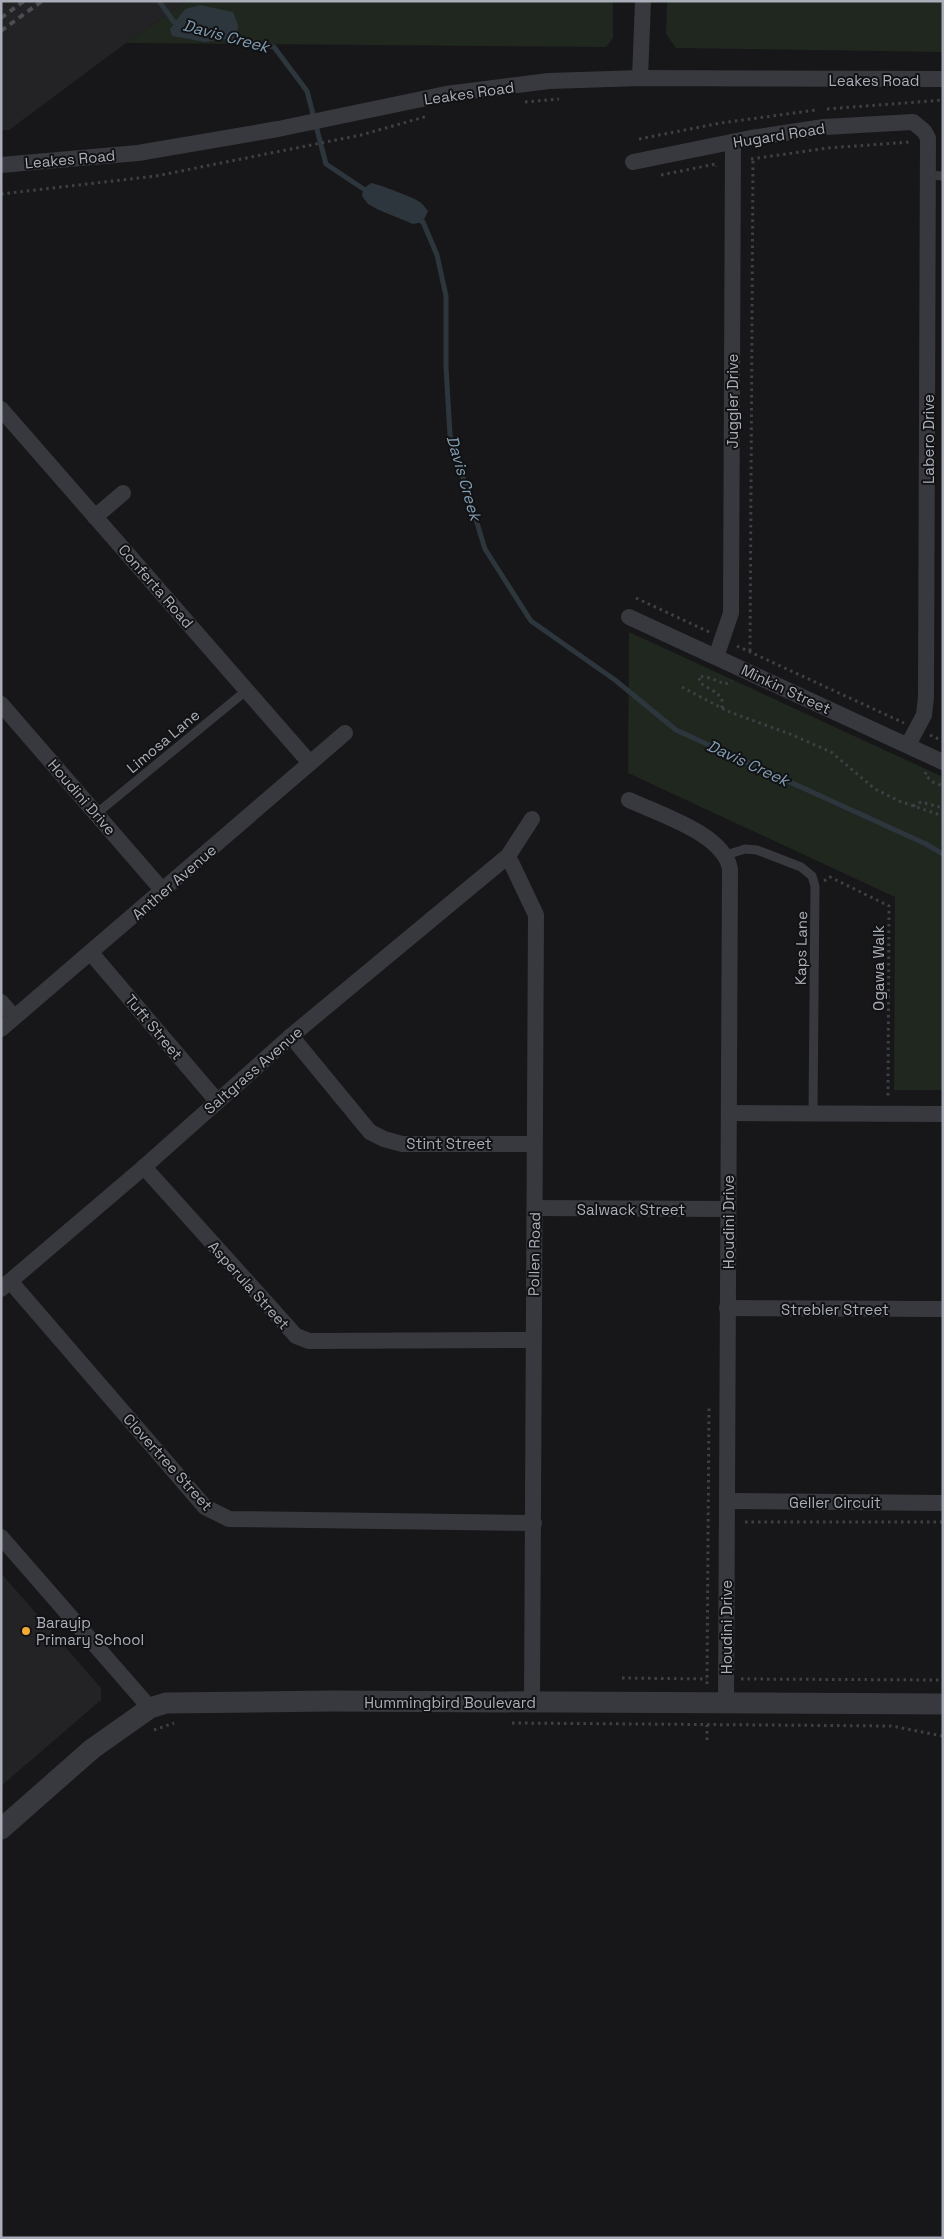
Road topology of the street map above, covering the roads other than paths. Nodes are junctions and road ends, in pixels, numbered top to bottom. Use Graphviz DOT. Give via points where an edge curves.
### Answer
graph roads {
  1 [pos="643,1"];
  2 [pos="640,78"];
  3 [pos="943,79"];
  4 [pos="926,136"];
  5 [pos="733,142"];
  6 [pos="633,162"];
  7 [pos="1,165"];
  8 [pos="936,175"];
  9 [pos="1,409"];
  10 [pos="123,493"];
  11 [pos="96,517"];
  12 [pos="629,617"];
  13 [pos="716,658"];
  14 [pos="247,690"];
  15 [pos="1,704"];
  16 [pos="345,733"];
  17 [pos="908,745"];
  18 [pos="943,762"];
  19 [pos="310,763"];
  20 [pos="629,800"];
  21 [pos="96,814"];
  22 [pos="532,820"];
  23 [pos="726,854"];
  24 [pos="508,856"];
  25 [pos="163,891"];
  26 [pos="91,953"];
  27 [pos="1,1002"];
  28 [pos="14,1017"];
  29 [pos="1,1029"];
  30 [pos="291,1036"];
  31 [pos="217,1101"];
  32 [pos="728,1113"];
  33 [pos="813,1113"];
  34 [pos="943,1114"];
  35 [pos="534,1144"];
  36 [pos="144,1167"];
  37 [pos="535,1208"];
  38 [pos="727,1209"];
  39 [pos="6,1285"];
  40 [pos="727,1308"];
  41 [pos="943,1309"];
  42 [pos="533,1340"];
  43 [pos="727,1501"];
  44 [pos="943,1503"];
  45 [pos="534,1523"];
  46 [pos="1,1537"];
  47 [pos="532,1703"];
  48 [pos="716,1703"];
  49 [pos="943,1704"];
  50 [pos="150,1708"];
  51 [pos="1,1829"];
  1 -- 2 [label="street"];
  2 -- 3 [label="street, Leakes Road"];
  2 -- 7 [label="street, Leakes Road" via="549,81 446,94 138,153"];
  4 -- 5 [label="street, Hugard Road" via="913,122 858,124"];
  4 -- 8 [label="street, Labero Drive"];
  5 -- 6 [label="street, Hugard Road"];
  5 -- 13 [label="street, Juggler Drive" via="731,613"];
  8 -- 17 [label="street, Labero Drive" via="926,697 924,715"];
  9 -- 11 [label="street, Conferta Road"];
  10 -- 11 [label="street"];
  11 -- 14 [label="street, Conferta Road"];
  12 -- 13 [label="street, Minkin Street"];
  13 -- 17 [label="street, Minkin Street"];
  14 -- 19 [label="street, Conferta Road"];
  14 -- 21 [label="lane, Limosa Lane"];
  15 -- 21 [label="street, Houdini Drive"];
  16 -- 19 [label="street, Anther Avenue"];
  17 -- 18 [label="street, Minkin Street"];
  19 -- 25 [label="street, Anther Avenue"];
  20 -- 23 [label="street" via="707,836"];
  21 -- 25 [label="street, Houdini Drive"];
  22 -- 24 [label="street"];
  23 -- 32 [label="street, Houdini Drive" via="730,869"];
  23 -- 33 [label="lane, Kaps Lane" via="745,849 757,850 801,867 812,876 815,886"];
  24 -- 30 [label="street, Saltgrass Avenue"];
  24 -- 35 [label="street, Pollen Road" via="536,916"];
  25 -- 26 [label="street, Anther Avenue"];
  26 -- 28 [label="street, Anther Avenue"];
  26 -- 31 [label="street, Tuft Street"];
  27 -- 28 [label="street"];
  28 -- 29 [label="street, Anther Avenue"];
  30 -- 31 [label="street, Saltgrass Avenue"];
  30 -- 35 [label="street, Stint Street" via="370,1132 384,1139 402,1144"];
  31 -- 36 [label="street, Saltgrass Avenue"];
  32 -- 33 [label="street"];
  32 -- 38 [label="street, Houdini Drive"];
  33 -- 34 [label="street"];
  35 -- 37 [label="street, Pollen Road"];
  36 -- 39 [label="street, Saltgrass Avenue"];
  36 -- 42 [label="street, Asperula Street" via="296,1336 309,1340"];
  37 -- 38 [label="street, Salwack Street"];
  37 -- 42 [label="street, Pollen Road"];
  38 -- 40 [label="street, Houdini Drive"];
  39 -- 45 [label="street, Clovertree Street" via="205,1507 218,1515 229,1519"];
  40 -- 41 [label="street, Strebler Street"];
  40 -- 43 [label="street, Houdini Drive"];
  42 -- 45 [label="street, Pollen Road"];
  43 -- 44 [label="street, Geller Circuit"];
  43 -- 48 [label="street, Houdini Drive" via="726,1679"];
  45 -- 47 [label="street, Pollen Road"];
  46 -- 50 [label="street"];
  47 -- 48 [label="street, Hummingbird Boulevard"];
  47 -- 50 [label="street, Hummingbird Boulevard" via="166,1703"];
  48 -- 49 [label="street, Hummingbird Boulevard"];
  50 -- 51 [label="street, Hummingbird Boulevard" via="92,1749"];
}
